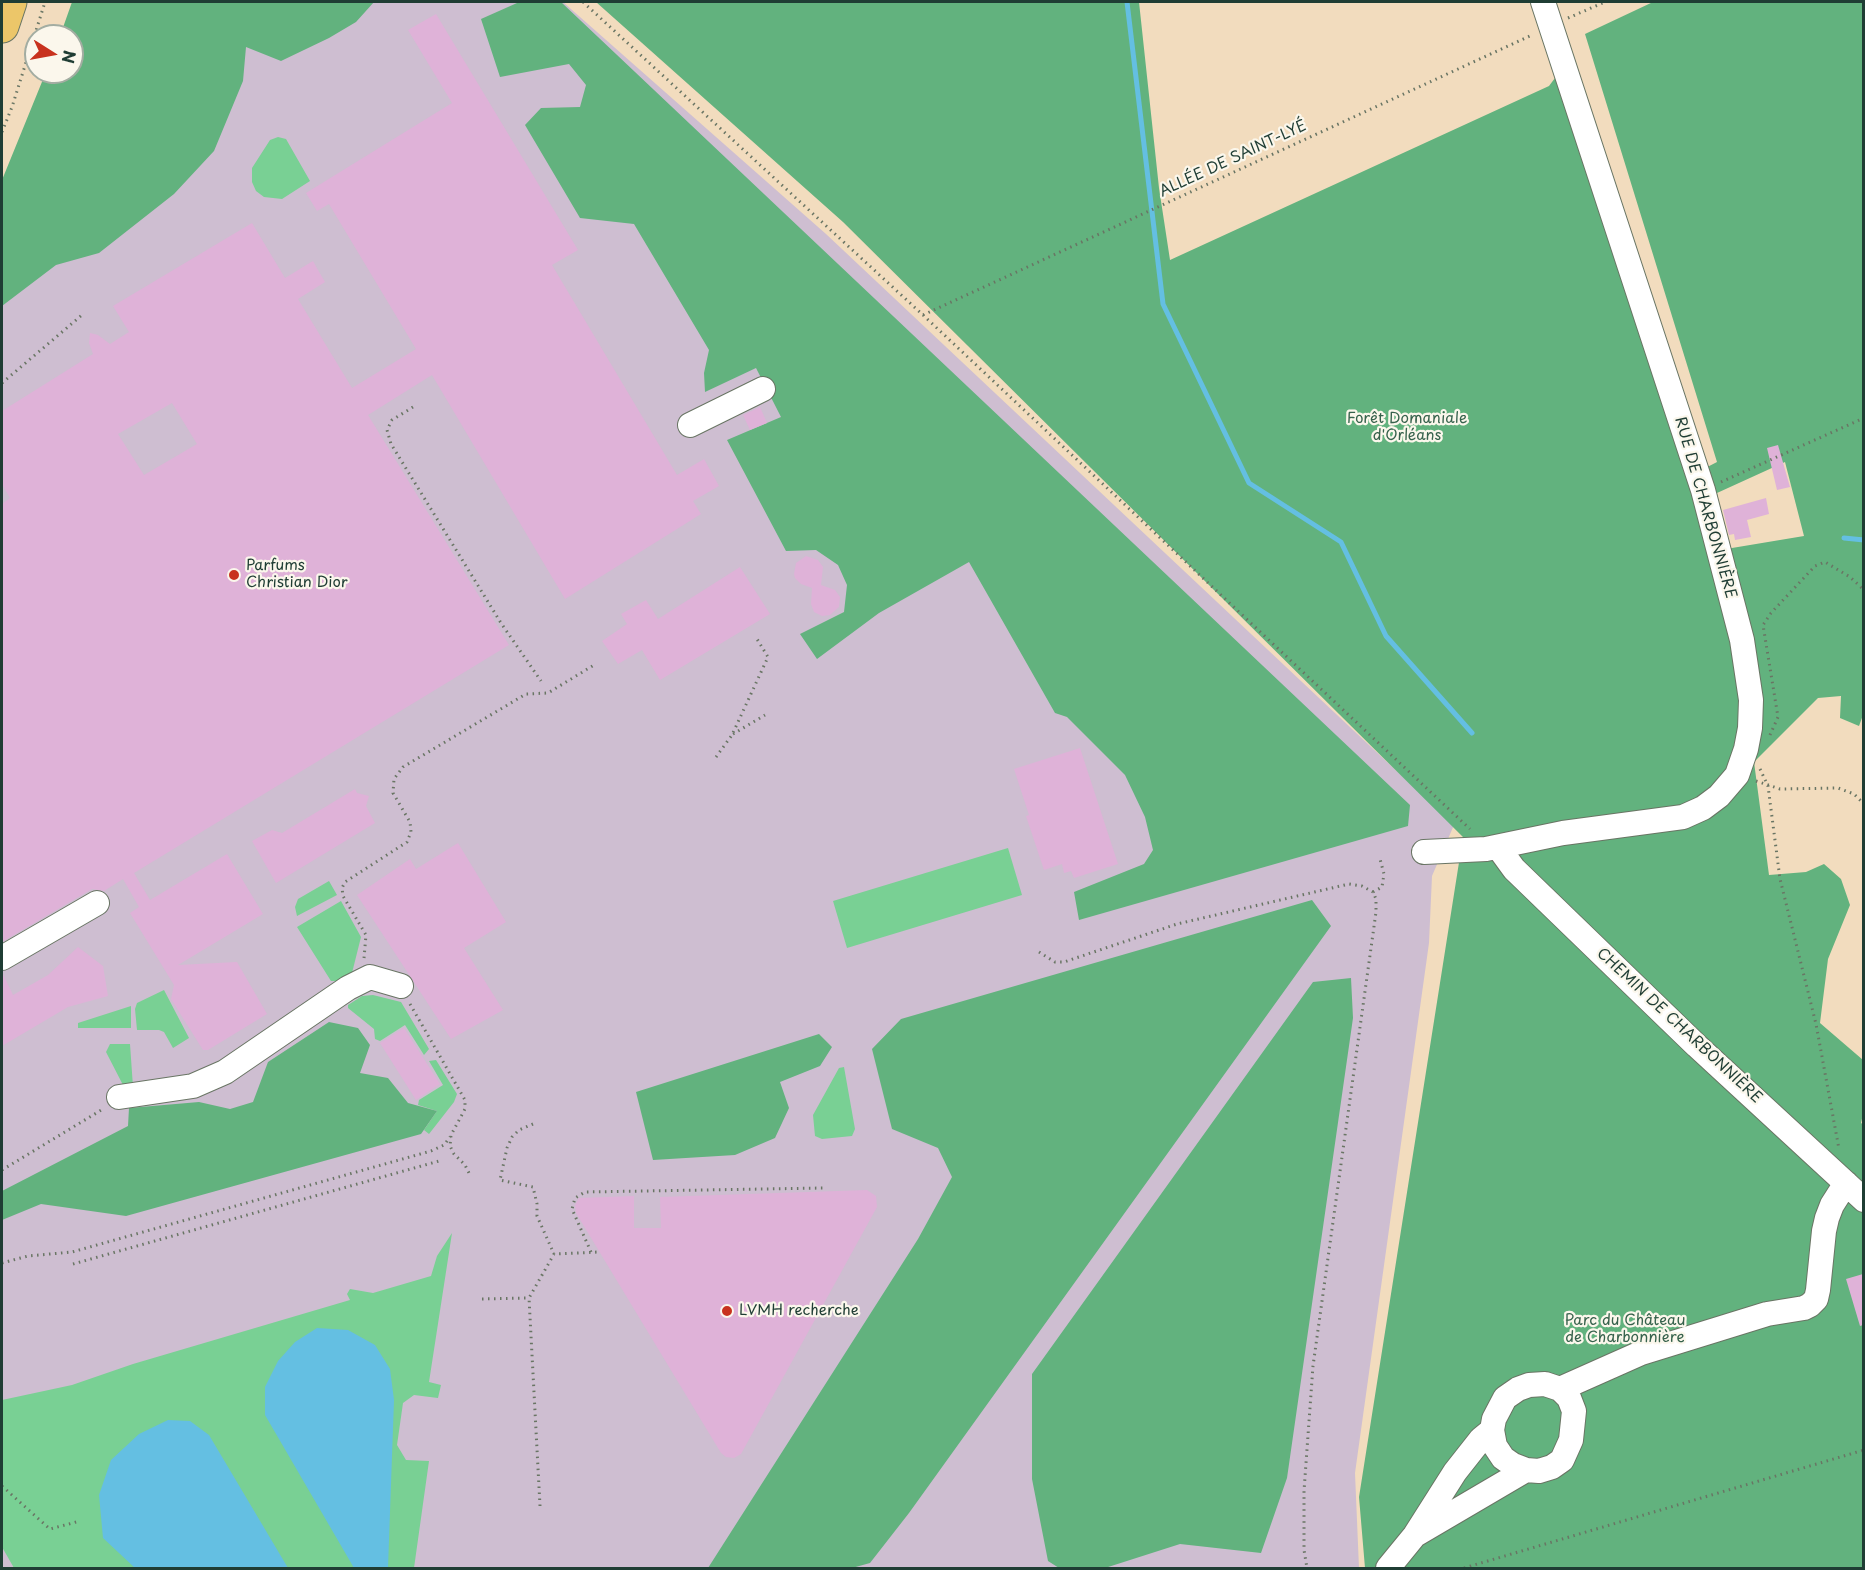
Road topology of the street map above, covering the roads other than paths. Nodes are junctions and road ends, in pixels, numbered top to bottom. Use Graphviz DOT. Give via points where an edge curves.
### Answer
graph roads {
  1 [pos="10,2"];
  2 [pos="1543,2"];
  3 [pos="2,26"];
  4 [pos="763,389"];
  5 [pos="690,425"];
  6 [pos="1492,848"];
  7 [pos="1424,852"];
  8 [pos="98,903"];
  9 [pos="2,958"];
  10 [pos="405,994"];
  11 [pos="114,1101"];
  12 [pos="1846,1184"];
  13 [pos="1863,1200"];
  14 [pos="1560,1389"];
  15 [pos="1492,1430"];
  16 [pos="1526,1470"];
  17 [pos="1415,1535"];
  18 [pos="1388,1569"];
  1 -- 3 [label="highway"];
  2 -- 6 [label="street, RUE DE CHARBONNIÈRE" via="1703,490 1742,640 1751,700 1748,769 1703,808 1683,817 1563,833"];
  4 -- 5 [label="street"];
  6 -- 7 [label="street, RUE DE CHARBONNIÈRE"];
  6 -- 12 [label="street, CHEMIN DE CHARBONNIÈRE"];
  8 -- 9 [label="street"];
  10 -- 11 [label="street" via="370,977 225,1072 193,1086"];
  12 -- 13 [label="street, CHEMIN DE CHARBONNIÈRE"];
  12 -- 14 [label="street" via="1827,1218 1818,1290 1810,1305 1767,1314 1641,1353"];
  14 -- 15 [label="street" via="1545,1384 1518,1389 1499,1407"];
  14 -- 16 [label="street" via="1574,1411 1568,1450 1552,1467"];
  15 -- 16 [label="street" via="1495,1446 1503,1458"];
  15 -- 17 [label="street" via="1455,1472"];
  16 -- 17 [label="street"];
  17 -- 18 [label="street"];
}
